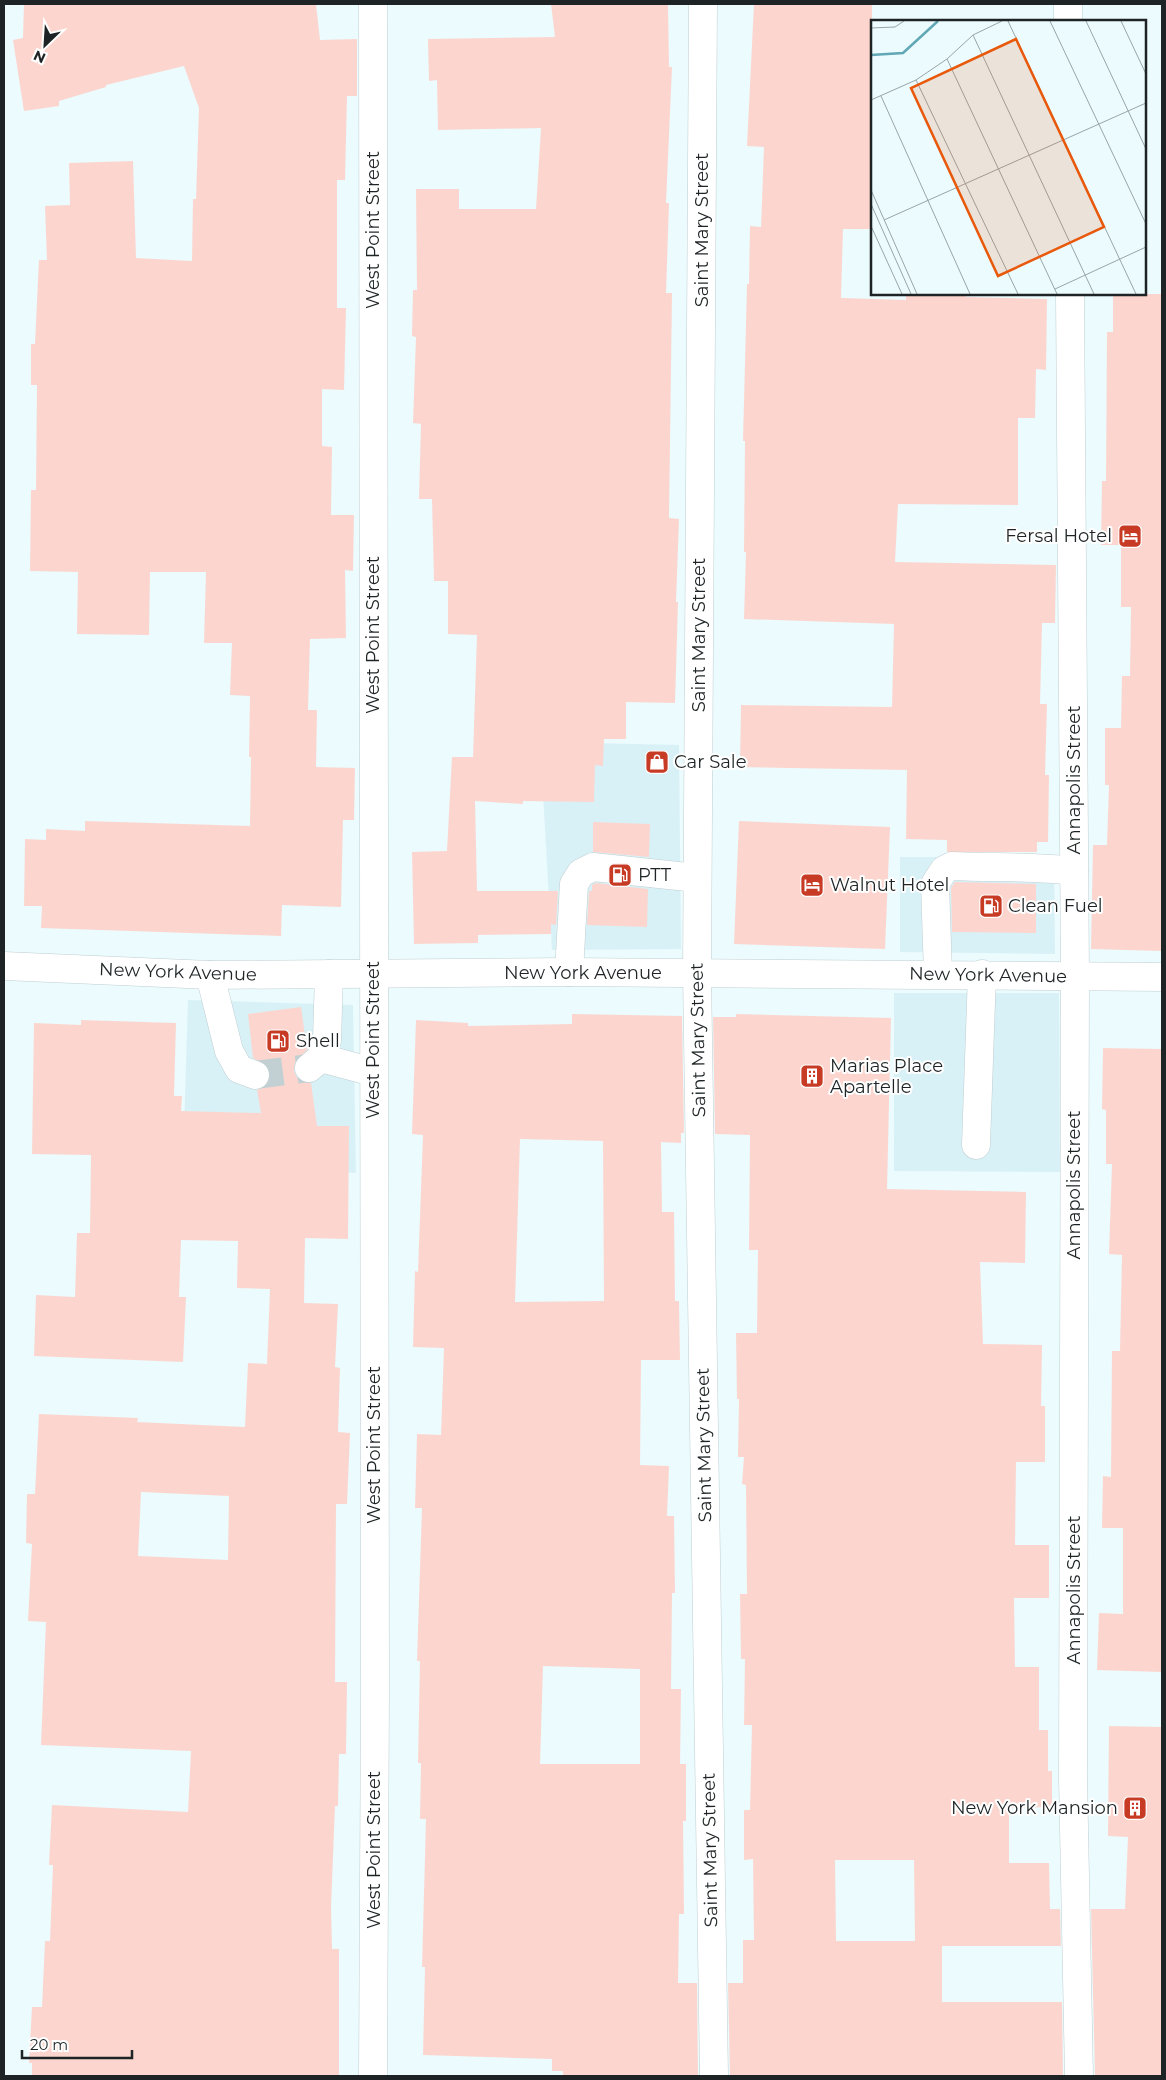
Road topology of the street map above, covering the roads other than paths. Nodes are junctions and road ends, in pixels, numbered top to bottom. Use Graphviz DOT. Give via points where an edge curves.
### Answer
graph roads {
  1 [pos="373,4"];
  2 [pos="704,4"];
  3 [pos="1068,4"];
  4 [pos="1068,20"];
  5 [pos="1070,295"];
  6 [pos="1074,871"];
  7 [pos="697,878"];
  8 [pos="4,966"];
  9 [pos="569,972"];
  10 [pos="330,974"];
  11 [pos="373,974"];
  12 [pos="697,974"];
  13 [pos="938,974"];
  14 [pos="982,974"];
  15 [pos="210,975"];
  16 [pos="1075,976"];
  17 [pos="1162,977"];
  18 [pos="373,1072"];
  19 [pos="256,1075"];
  20 [pos="976,1145"];
  21 [pos="373,2076"];
  22 [pos="714,2076"];
  23 [pos="1079,2076"];
  1 -- 11 [label="street, West Point Street"];
  2 -- 7 [label="street, Saint Mary Street"];
  3 -- 4 [label="street"];
  5 -- 6 [label="street, Annapolis Street"];
  6 -- 13 [label="street" via="1046,867 952,866 944,870 935,884"];
  6 -- 16 [label="street, Annapolis Street"];
  7 -- 9 [label="street" via="594,867 581,873 574,884"];
  7 -- 12 [label="street, Saint Mary Street"];
  8 -- 15 [label="street, New York Avenue"];
  9 -- 11 [label="street, New York Avenue"];
  9 -- 12 [label="street, New York Avenue"];
  10 -- 11 [label="street, New York Avenue"];
  10 -- 15 [label="street, New York Avenue"];
  10 -- 18 [label="street" via="327,1040 315,1063"];
  11 -- 18 [label="street, West Point Street"];
  12 -- 13 [label="street, New York Avenue"];
  12 -- 22 [label="street, Saint Mary Street"];
  13 -- 14 [label="street, New York Avenue"];
  14 -- 16 [label="street, New York Avenue"];
  14 -- 20 [label="street"];
  15 -- 19 [label="street" via="229,1051 239,1069"];
  16 -- 17 [label="street, New York Avenue"];
  16 -- 23 [label="street, Annapolis Street" via="1073,1778"];
  18 -- 21 [label="street, West Point Street"];
}
